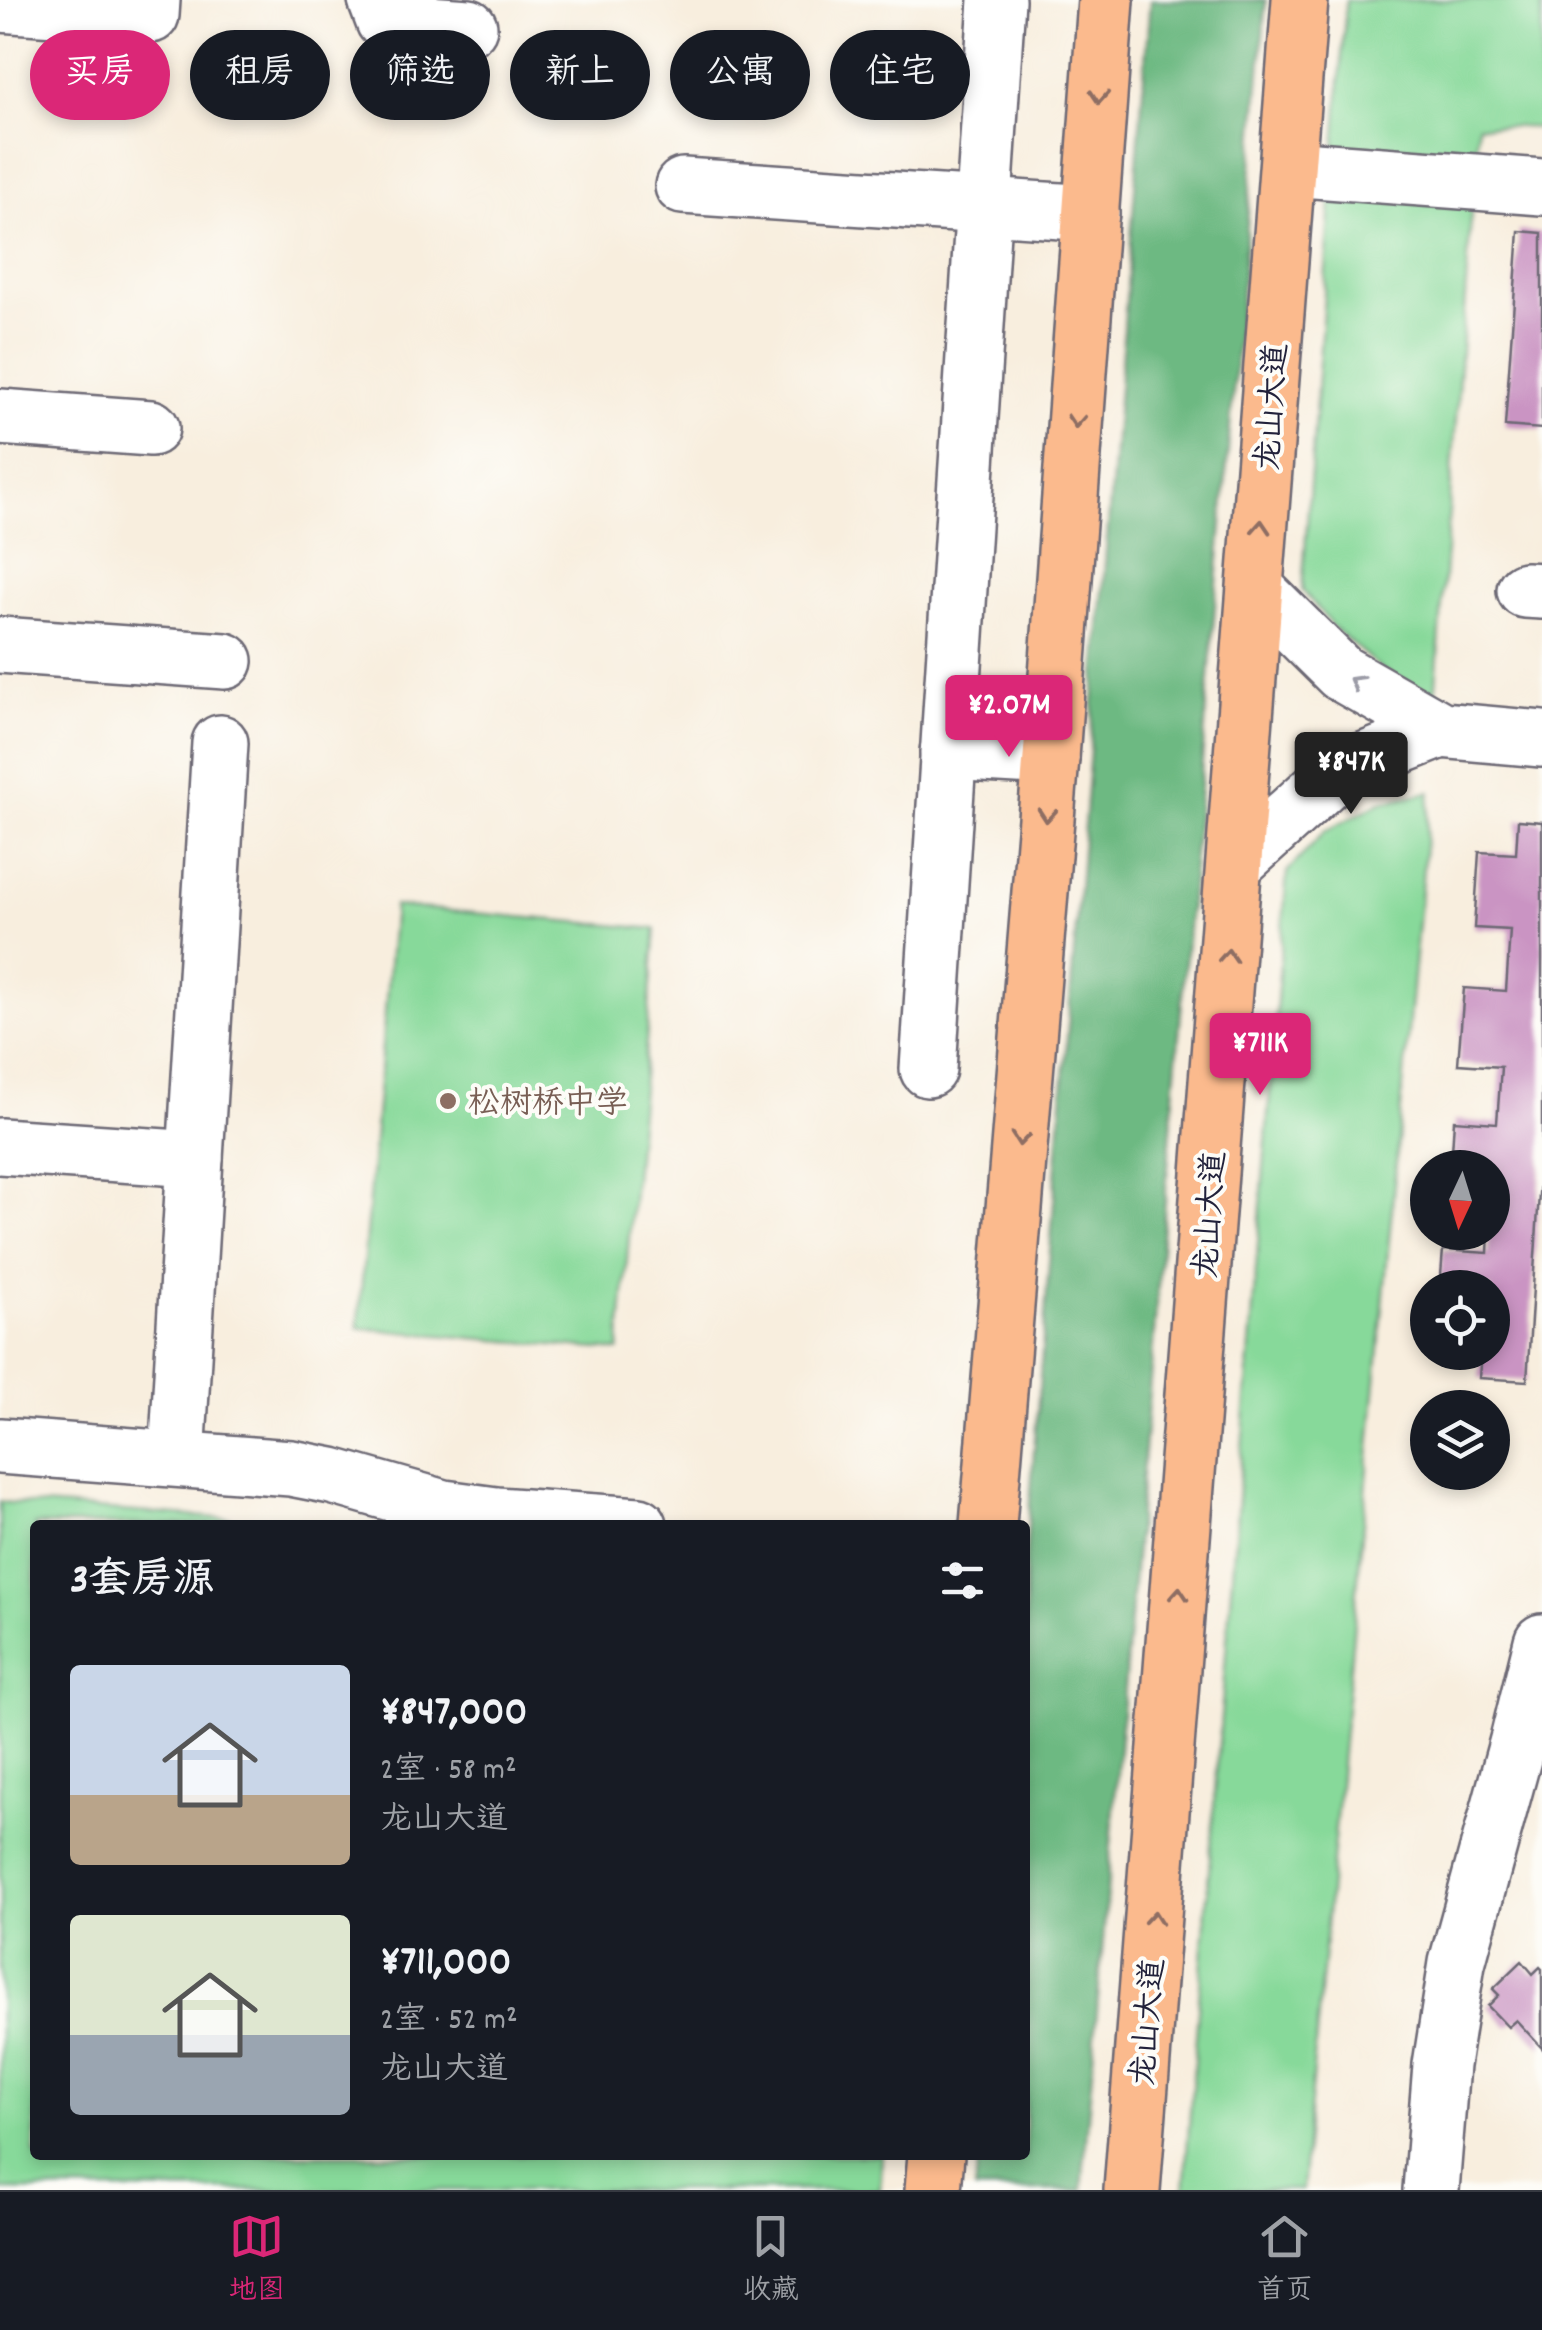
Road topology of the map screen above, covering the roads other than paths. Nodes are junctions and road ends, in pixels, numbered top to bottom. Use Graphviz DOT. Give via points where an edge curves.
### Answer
graph roads {
  1 [pos="152,0"];
  2 [pos="376,0"];
  3 [pos="997,0"];
  4 [pos="1106,0"];
  5 [pos="1300,0"];
  6 [pos="0,4"];
  7 [pos="469,27"];
  8 [pos="1288,168"];
  9 [pos="683,186"];
  10 [pos="1542,187"];
  11 [pos="983,207"];
  12 [pos="1091,214"];
  13 [pos="0,417"];
  14 [pos="151,428"];
  15 [pos="1256,589"];
  16 [pos="0,646"];
  17 [pos="225,661"];
  18 [pos="1441,730"];
  19 [pos="1542,739"];
  20 [pos="220,743"];
  21 [pos="948,752"];
  22 [pos="1052,758"];
  23 [pos="1235,864"];
  24 [pos="928,1069"];
  25 [pos="0,1146"];
  26 [pos="195,1159"];
  27 [pos="0,1446"];
  28 [pos="178,1458"];
  29 [pos="572,1520"];
  30 [pos="988,1520"];
  31 [pos="1542,1642"];
  32 [pos="936,2160"];
  33 [pos="933,2190"];
  34 [pos="1132,2190"];
  35 [pos="1431,2190"];
  1 -- 6 [label="street" via="151,15"];
  2 -- 7 [label="street" via="384,21"];
  3 -- 11 [label="street"];
  4 -- 12 [label="main road, one-way"];
  5 -- 8 [label="main road, 龙山大道"];
  8 -- 10 [label="street"];
  15 -- 8 [label="main road, 龙山大道, one-way"];
  9 -- 11 [label="street"];
  11 -- 12 [label="street"];
  11 -- 21 [label="street"];
  12 -- 22 [label="main road, one-way"];
  13 -- 14 [label="street"];
  18 -- 15 [label="street, one-way" via="1342,673"];
  15 -- 23 [label="main road, 龙山大道"];
  16 -- 17 [label="street"];
  18 -- 19 [label="street"];
  18 -- 23 [label="street" via="1338,771"];
  20 -- 26 [label="street"];
  21 -- 22 [label="street"];
  21 -- 24 [label="street"];
  22 -- 30 [label="main road, one-way"];
  34 -- 23 [label="main road, 龙山大道, one-way"];
  25 -- 26 [label="street"];
  26 -- 28 [label="street"];
  27 -- 28 [label="street"];
  28 -- 29 [label="street" via="292,1468 444,1508"];
  31 -- 35 [label="street" via="1457,1963"];
  32 -- 33 [label="main road"];
}
